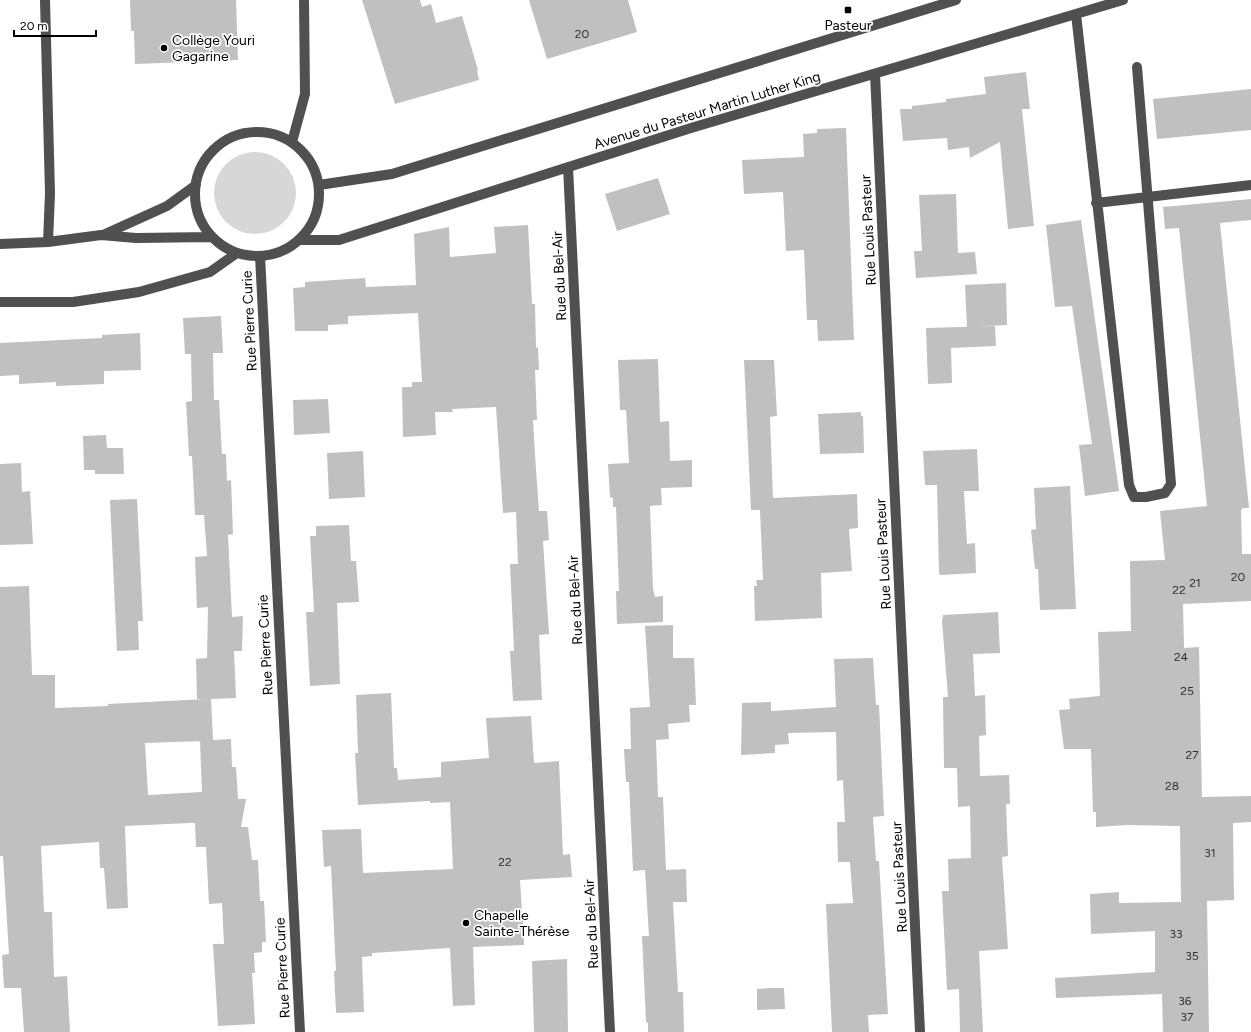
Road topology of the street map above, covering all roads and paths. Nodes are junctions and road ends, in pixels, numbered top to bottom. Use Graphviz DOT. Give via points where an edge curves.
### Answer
graph roads {
  1 [pos="44,0"];
  2 [pos="304,0"];
  3 [pos="956,0"];
  4 [pos="1122,0"];
  5 [pos="1076,14"];
  6 [pos="1137,67"];
  7 [pos="875,74"];
  8 [pos="292,142"];
  9 [pos="568,167"];
  10 [pos="196,185"];
  11 [pos="319,185"];
  12 [pos="1251,185"];
  13 [pos="1146,196"];
  14 [pos="1096,203"];
  15 [pos="101,235"];
  16 [pos="212,237"];
  17 [pos="299,240"];
  18 [pos="48,242"];
  19 [pos="0,244"];
  20 [pos="237,253"];
  21 [pos="260,256"];
  22 [pos="0,302"];
  23 [pos="300,1032"];
  24 [pos="610,1032"];
  25 [pos="920,1032"];
  1 -- 18 [label="street" via="50,193"];
  2 -- 8 [label="street" via="305,94"];
  3 -- 11 [label="street" via="392,174"];
  4 -- 5 [label="street, Avenue du Pasteur Martin Luther King"];
  5 -- 7 [label="street, Avenue du Pasteur Martin Luther King"];
  5 -- 14 [label="street"];
  6 -- 13 [label="street"];
  7 -- 9 [label="street, Avenue du Pasteur Martin Luther King"];
  7 -- 25 [label="street, Rue Louis Pasteur"];
  8 -- 10 [label="street" via="275,134 258,131 240,134 224,141 210,153 201,168"];
  8 -- 11 [label="street" via="305,153"];
  9 -- 17 [label="street, Avenue du Pasteur Martin Luther King" via="339,240"];
  9 -- 24 [label="street, Rue du Bel-Air"];
  10 -- 15 [label="street" via="167,206"];
  10 -- 16 [label="street" via="196,204 201,221"];
  11 -- 17 [label="street" via="318,205 312,224"];
  12 -- 13 [label="street"];
  13 -- 14 [label="street"];
  13 -- 14 [label="street" via="1171,484 1165,493 1146,497 1134,497 1129,485"];
  15 -- 16 [label="street" via="136,238"];
  15 -- 18 [label="street"];
  16 -- 20 [label="street"];
  17 -- 21 [label="street" via="280,251"];
  18 -- 19 [label="street"];
  20 -- 21 [label="street"];
  20 -- 22 [label="street" via="210,272 139,292 73,302"];
  21 -- 23 [label="street, Rue Pierre Curie"];
}
